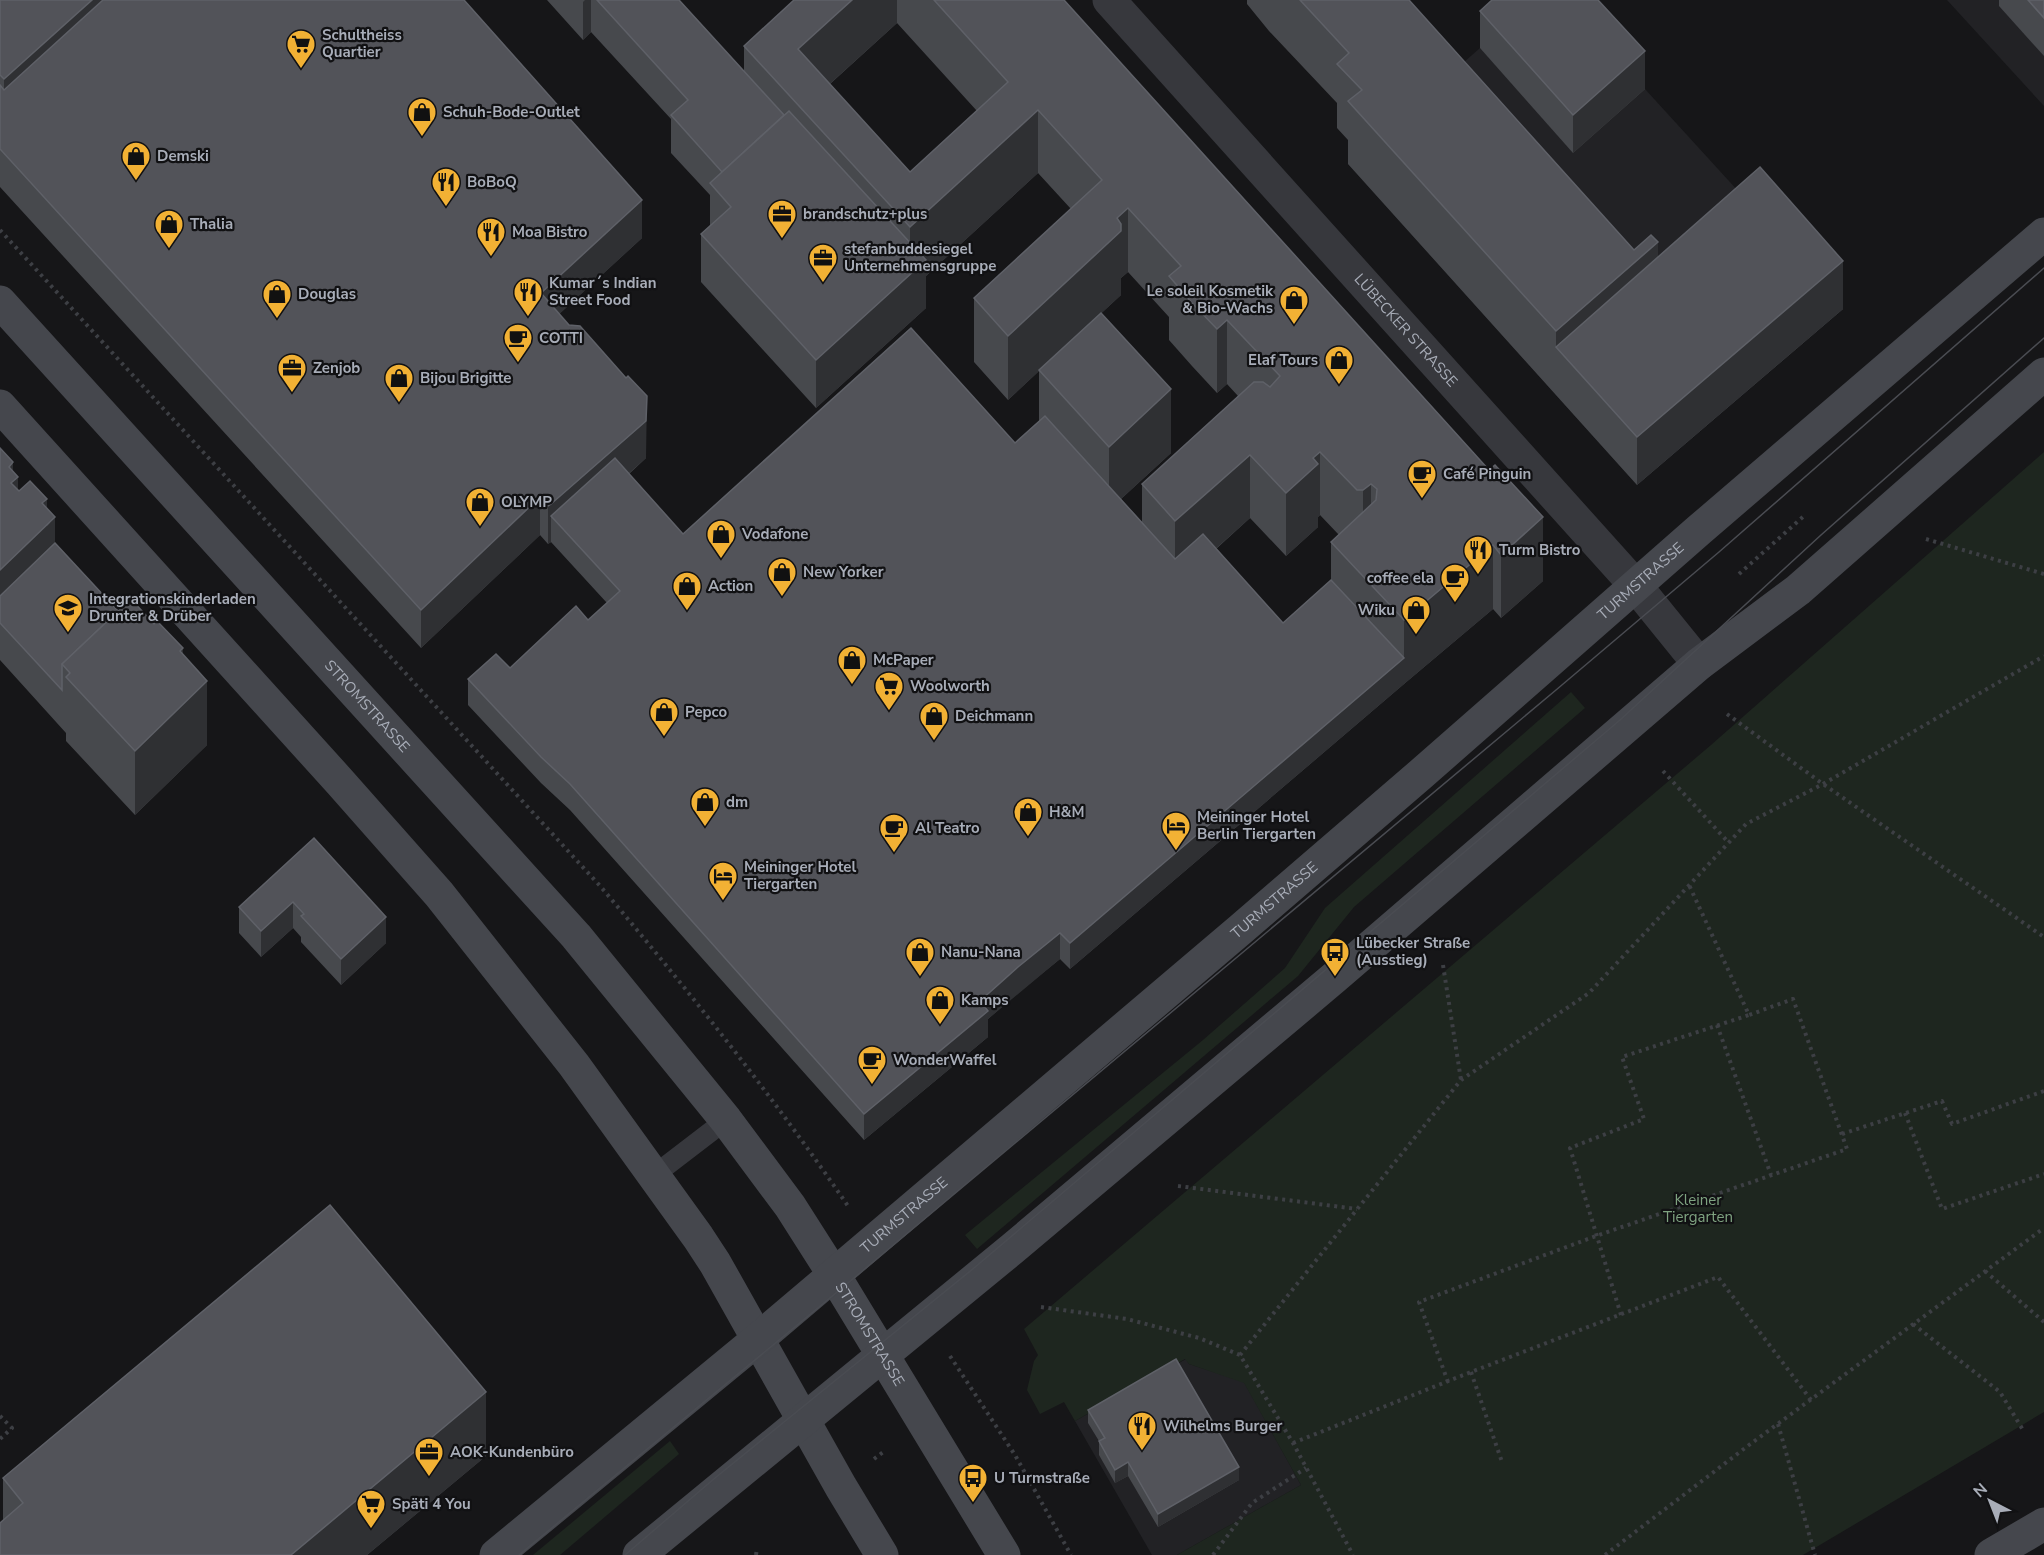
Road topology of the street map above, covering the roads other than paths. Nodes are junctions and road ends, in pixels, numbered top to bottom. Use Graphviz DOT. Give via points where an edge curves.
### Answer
graph roads {
  1 [pos="1109,0"];
  2 [pos="2044,234"];
  3 [pos="0,302"];
  4 [pos="2044,374"];
  5 [pos="0,406"];
  6 [pos="1635,585"];
  7 [pos="1699,664"];
  8 [pos="726,1120"];
  9 [pos="654,1176"];
  10 [pos="834,1275"];
  11 [pos="758,1340"];
  12 [pos="883,1355"];
  13 [pos="804,1420"];
  14 [pos="2044,1524"];
  15 [pos="496,1555"];
  16 [pos="639,1555"];
  17 [pos="882,1555"];
  18 [pos="1004,1555"];
  19 [pos="1991,1555"];
  1 -- 6 [label="street, LÜBECKER STRASSE"];
  2 -- 6 [label="main road, TURMSTRASSE"];
  3 -- 8 [label="main road, STROMSTRASSE" via="576,936"];
  4 -- 7 [label="main road" via="1798,590"];
  5 -- 9 [label="main road" via="439,894 568,1057"];
  6 -- 7 [label="street, LÜBECKER STRASSE"];
  6 -- 10 [label="main road, TURMSTRASSE" via="1421,774"];
  7 -- 12 [label="main road" via="1335,977"];
  8 -- 9 [label="lane"];
  8 -- 10 [label="main road, STROMSTRASSE" via="790,1206"];
  9 -- 11 [label="main road" via="715,1263"];
  10 -- 11 [label="main road, TURMSTRASSE"];
  10 -- 12 [label="main road, STROMSTRASSE"];
  11 -- 13 [label="main road"];
  11 -- 15 [label="main road, TURMSTRASSE"];
  12 -- 13 [label="main road"];
  12 -- 18 [label="main road, STROMSTRASSE"];
  13 -- 16 [label="main road"];
  13 -- 17 [label="main road"];
  14 -- 19 [label="main road"];
}
